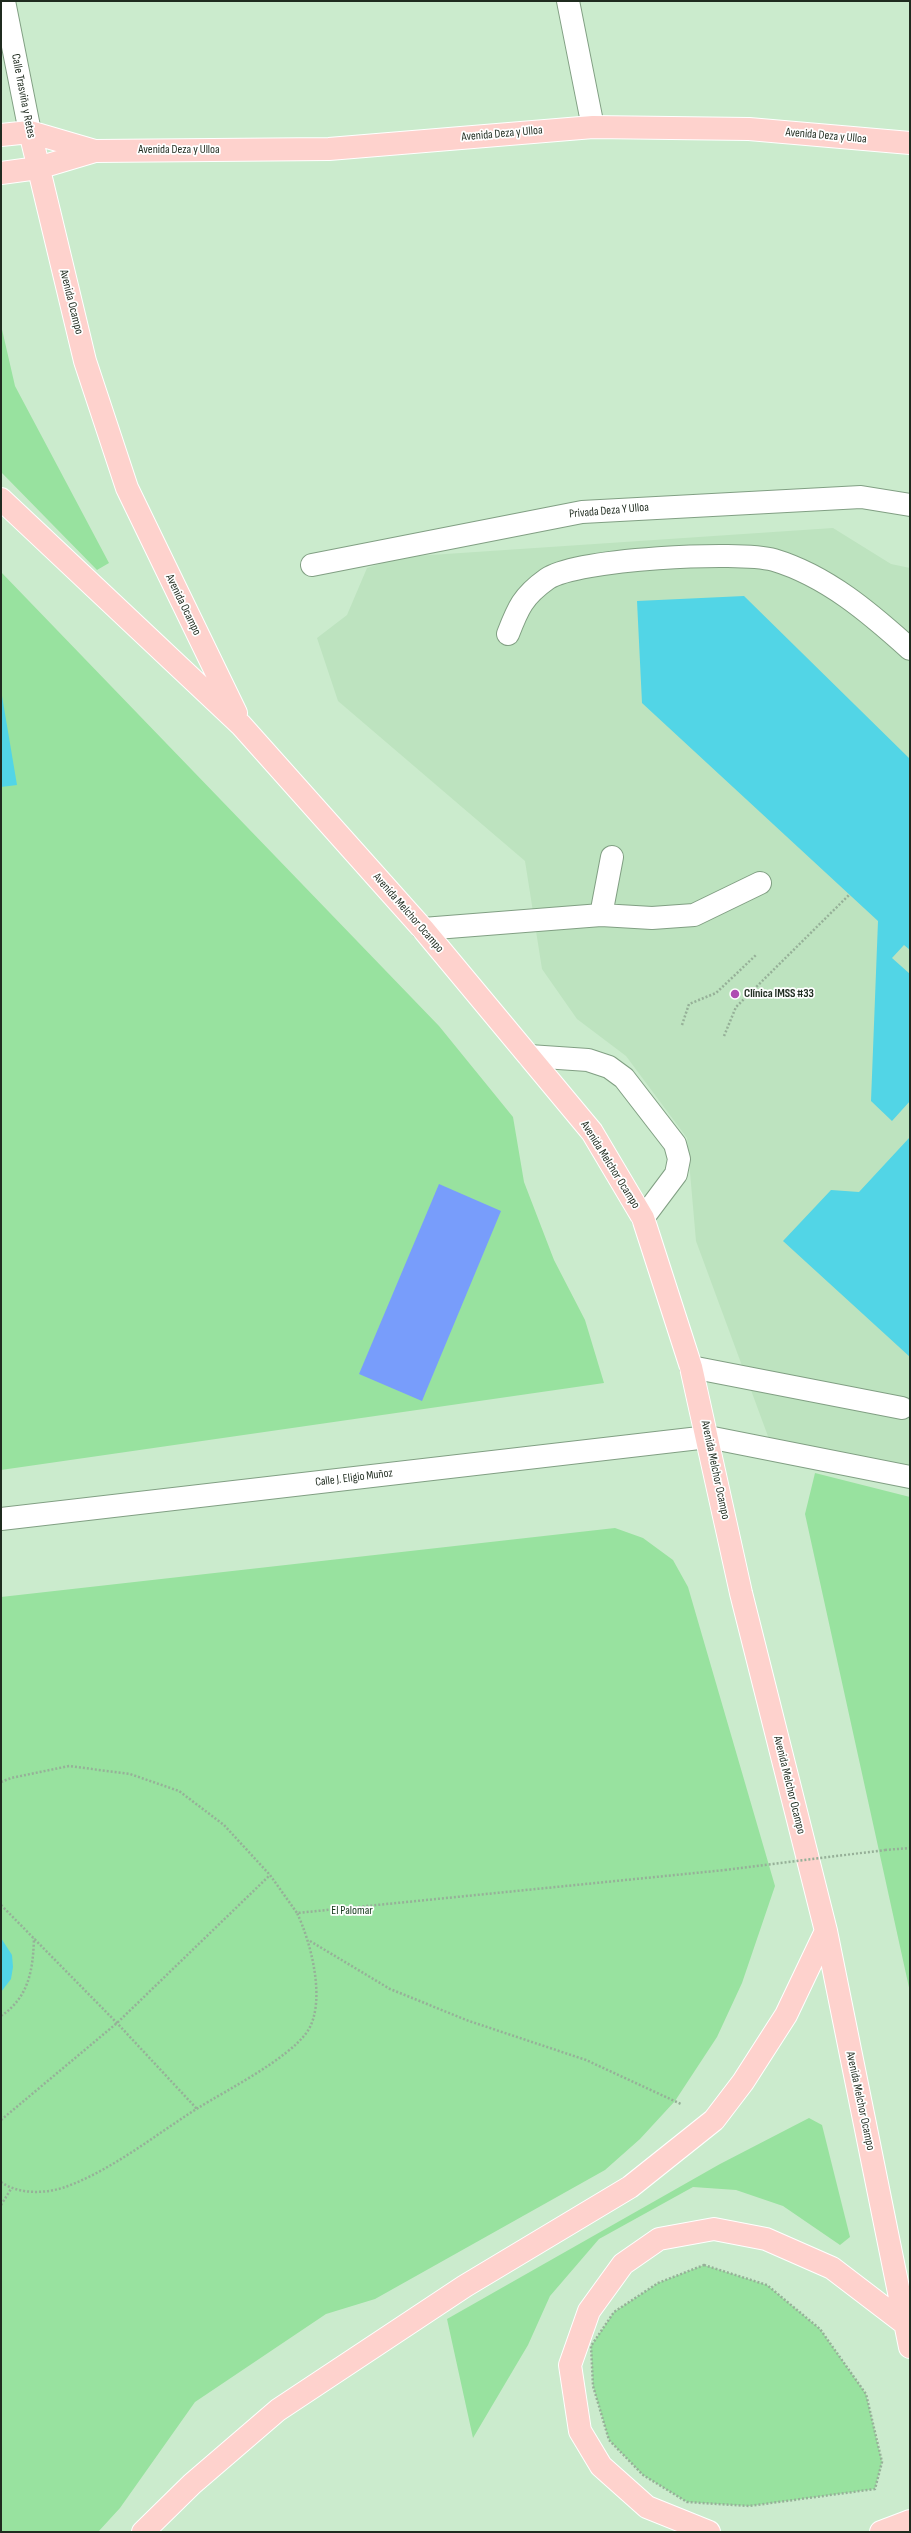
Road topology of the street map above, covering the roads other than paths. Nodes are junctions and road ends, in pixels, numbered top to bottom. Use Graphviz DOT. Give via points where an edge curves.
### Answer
graph roads {
  1 [pos="4,1"];
  2 [pos="568,1"];
  3 [pos="593,127"];
  4 [pos="30,132"];
  5 [pos="1,135"];
  6 [pos="910,143"];
  7 [pos="95,151"];
  8 [pos="38,168"];
  9 [pos="1,173"];
  10 [pos="1,499"];
  11 [pos="910,505"];
  12 [pos="312,565"];
  13 [pos="508,634"];
  14 [pos="910,649"];
  15 [pos="241,725"];
  16 [pos="612,857"];
  17 [pos="760,883"];
  18 [pos="601,916"];
  19 [pos="423,929"];
  20 [pos="529,1056"];
  21 [pos="643,1218"];
  22 [pos="691,1366"];
  23 [pos="902,1408"];
  24 [pos="708,1437"];
  25 [pos="910,1477"];
  26 [pos="1,1519"];
  27 [pos="826,1931"];
  28 [pos="904,2323"];
  29 [pos="910,2347"];
  30 [pos="910,2521"];
  31 [pos="143,2532"];
  32 [pos="709,2532"];
  33 [pos="881,2532"];
  1 -- 4 [label="street, Calle Trasviña y Retes"];
  2 -- 3 [label="street"];
  3 -- 6 [label="main road, Avenida Deza y Ulloa" via="748,129"];
  3 -- 7 [label="main road, Avenida Deza y Ulloa" via="329,149"];
  4 -- 5 [label="main road, Avenida Deza y Ulloa"];
  4 -- 7 [label="main road, Avenida Deza y Ulloa"];
  4 -- 8 [label="main road, Calle Trasviña y Retes"];
  7 -- 8 [label="main road, Avenida Deza y Ulloa"];
  8 -- 9 [label="main road, Avenida Deza y Ulloa"];
  8 -- 15 [label="main road, Avenida Ocampo" via="85,361 127,488"];
  10 -- 15 [label="main road"];
  11 -- 12 [label="street, Privada Deza Y Ulloa" via="861,497 582,512"];
  13 -- 14 [label="street" via="519,606 532,592 548,578 573,568 651,558 740,557 773,560 806,572 839,591 888,628"];
  15 -- 19 [label="main road, Avenida Melchor Ocampo"];
  16 -- 18 [label="street"];
  17 -- 18 [label="street" via="694,915 652,918"];
  18 -- 19 [label="street"];
  19 -- 20 [label="main road, Avenida Melchor Ocampo"];
  20 -- 21 [label="main road, Avenida Melchor Ocampo" via="592,1132"];
  20 -- 21 [label="street" via="588,1060 609,1067 624,1078 675,1144 679,1159 676,1174"];
  21 -- 22 [label="main road, Avenida Melchor Ocampo"];
  22 -- 23 [label="street"];
  22 -- 24 [label="main road, Avenida Melchor Ocampo"];
  24 -- 25 [label="street, Calle J. Eligio Muñoz"];
  24 -- 26 [label="street, Calle J. Eligio Muñoz"];
  24 -- 27 [label="main road, Avenida Melchor Ocampo" via="741,1593"];
  27 -- 28 [label="main road, Avenida Melchor Ocampo"];
  27 -- 31 [label="main road" via="786,2015 743,2082 714,2120 630,2187 465,2286 278,2410 192,2484"];
  28 -- 29 [label="main road, Avenida Melchor Ocampo"];
  28 -- 32 [label="main road" via="832,2268 766,2239 714,2229 659,2239 623,2264 589,2311 570,2365 580,2431 601,2466 648,2507"];
  30 -- 33 [label="main road"];
}
